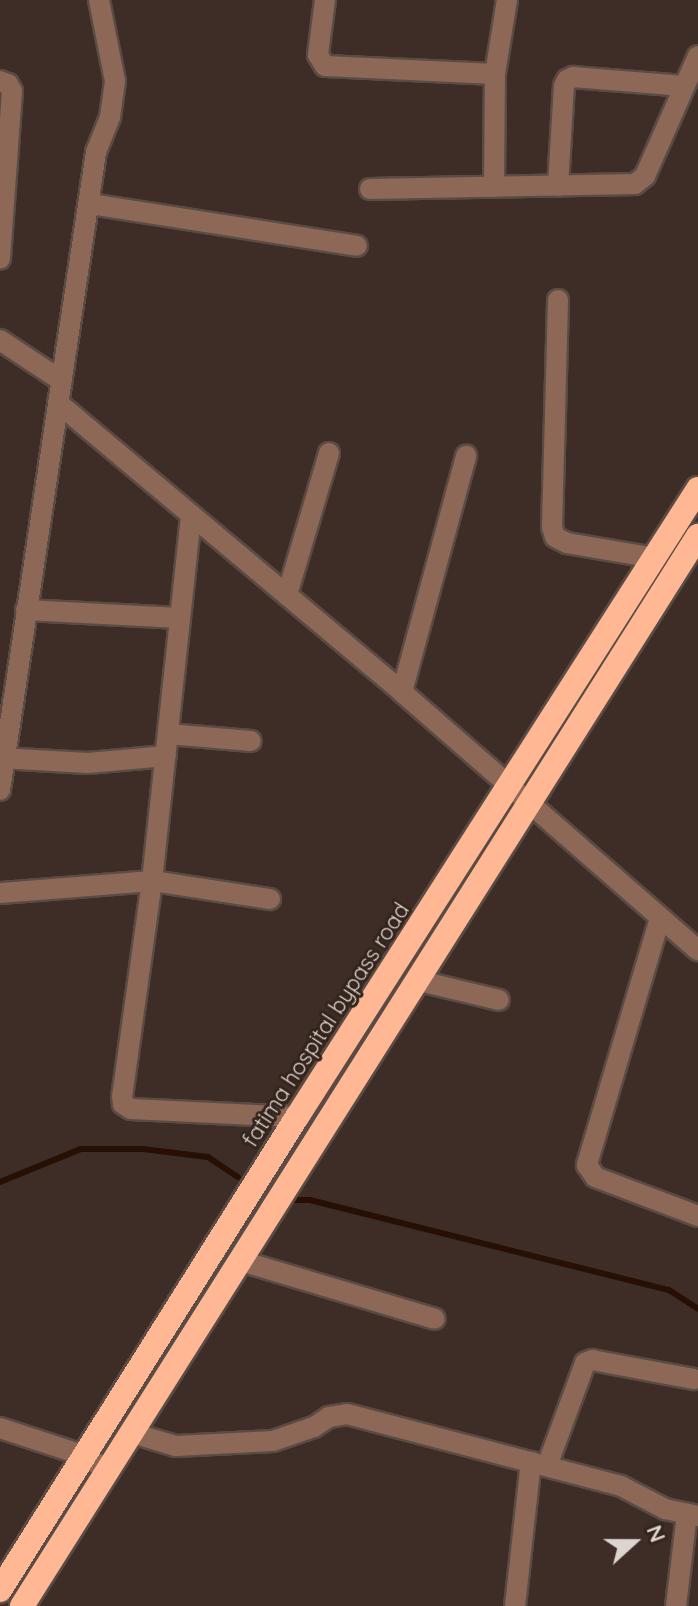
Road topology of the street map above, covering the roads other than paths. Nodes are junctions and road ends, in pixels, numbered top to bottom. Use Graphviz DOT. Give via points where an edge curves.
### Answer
graph roads {
  1 [pos="117,0"];
  2 [pos="325,0"];
  3 [pos="507,0"];
  4 [pos="101,10"];
  5 [pos="698,56"];
  6 [pos="495,74"];
  7 [pos="0,81"];
  8 [pos="684,86"];
  9 [pos="558,186"];
  10 [pos="494,187"];
  11 [pos="370,189"];
  12 [pos="90,204"];
  13 [pos="357,246"];
  14 [pos="0,259"];
  15 [pos="558,300"];
  16 [pos="0,340"];
  17 [pos="62,381"];
  18 [pos="58,403"];
  19 [pos="329,453"];
  20 [pos="466,456"];
  21 [pos="698,489"];
  22 [pos="191,515"];
  23 [pos="698,536"];
  24 [pos="655,558"];
  25 [pos="287,595"];
  26 [pos="26,610"];
  27 [pos="180,618"];
  28 [pos="402,692"];
  29 [pos="168,734"];
  30 [pos="251,741"];
  31 [pos="166,756"];
  32 [pos="2,758"];
  33 [pos="508,786"];
  34 [pos="0,790"];
  35 [pos="528,803"];
  36 [pos="152,881"];
  37 [pos="0,893"];
  38 [pos="270,899"];
  39 [pos="660,918"];
  40 [pos="698,950"];
  41 [pos="420,981"];
  42 [pos="499,1000"];
  43 [pos="354,1031"];
  44 [pos="377,1048"];
  45 [pos="297,1117"];
  46 [pos="698,1216"];
  47 [pos="241,1261"];
  48 [pos="435,1319"];
  49 [pos="694,1379"];
  50 [pos="0,1428"];
  51 [pos="132,1433"];
  52 [pos="85,1456"];
  53 [pos="539,1464"];
  54 [pos="108,1471"];
  55 [pos="693,1515"];
  56 [pos="0,1590"];
  57 [pos="22,1606"];
  58 [pos="515,1606"];
  59 [pos="676,1606"];
  1 -- 4 [label="street"];
  2 -- 6 [label="street" via="318,55 325,66"];
  3 -- 6 [label="street"];
  4 -- 12 [label="street" via="115,81 110,117 96,152"];
  5 -- 8 [label="street"];
  6 -- 10 [label="street"];
  7 -- 14 [label="street" via="12,91"];
  8 -- 9 [label="street" via="641,181"];
  8 -- 9 [label="street" via="567,80"];
  9 -- 10 [label="street"];
  10 -- 11 [label="street"];
  12 -- 13 [label="street"];
  12 -- 17 [label="street"];
  15 -- 24 [label="street" via="555,537"];
  16 -- 17 [label="street"];
  17 -- 18 [label="street"];
  18 -- 22 [label="street"];
  18 -- 26 [label="street"];
  19 -- 25 [label="street"];
  20 -- 28 [label="street"];
  21 -- 24 [label="highway, fatima hospital bypass road"];
  22 -- 25 [label="street"];
  22 -- 27 [label="street"];
  23 -- 35 [label="highway"];
  24 -- 33 [label="highway, fatima hospital bypass road"];
  25 -- 28 [label="street"];
  26 -- 27 [label="street"];
  26 -- 32 [label="street"];
  27 -- 29 [label="street"];
  28 -- 33 [label="street"];
  29 -- 30 [label="street"];
  29 -- 31 [label="street"];
  31 -- 32 [label="street" via="88,763"];
  31 -- 36 [label="street"];
  32 -- 34 [label="street"];
  33 -- 35 [label="street"];
  33 -- 43 [label="highway, fatima hospital bypass road"];
  35 -- 39 [label="street"];
  35 -- 41 [label="highway"];
  36 -- 37 [label="street"];
  36 -- 38 [label="street"];
  36 -- 45 [label="street" via="123,1104 131,1109"];
  39 -- 40 [label="street"];
  39 -- 46 [label="street" via="587,1165 595,1177"];
  41 -- 42 [label="street"];
  41 -- 44 [label="highway"];
  43 -- 44 [label="highway"];
  43 -- 45 [label="highway, fatima hospital bypass road"];
  44 -- 47 [label="highway"];
  45 -- 52 [label="highway, fatima hospital bypass road"];
  47 -- 48 [label="street"];
  47 -- 51 [label="highway"];
  49 -- 53 [label="street" via="585,1363"];
  50 -- 52 [label="street"];
  51 -- 53 [label="street" via="176,1446 273,1441 347,1414"];
  51 -- 54 [label="highway"];
  52 -- 54 [label="street"];
  52 -- 56 [label="highway, fatima hospital bypass road"];
  53 -- 55 [label="street" via="621,1486 665,1509"];
  53 -- 58 [label="street"];
  54 -- 57 [label="highway"];
  55 -- 59 [label="street"];
}
